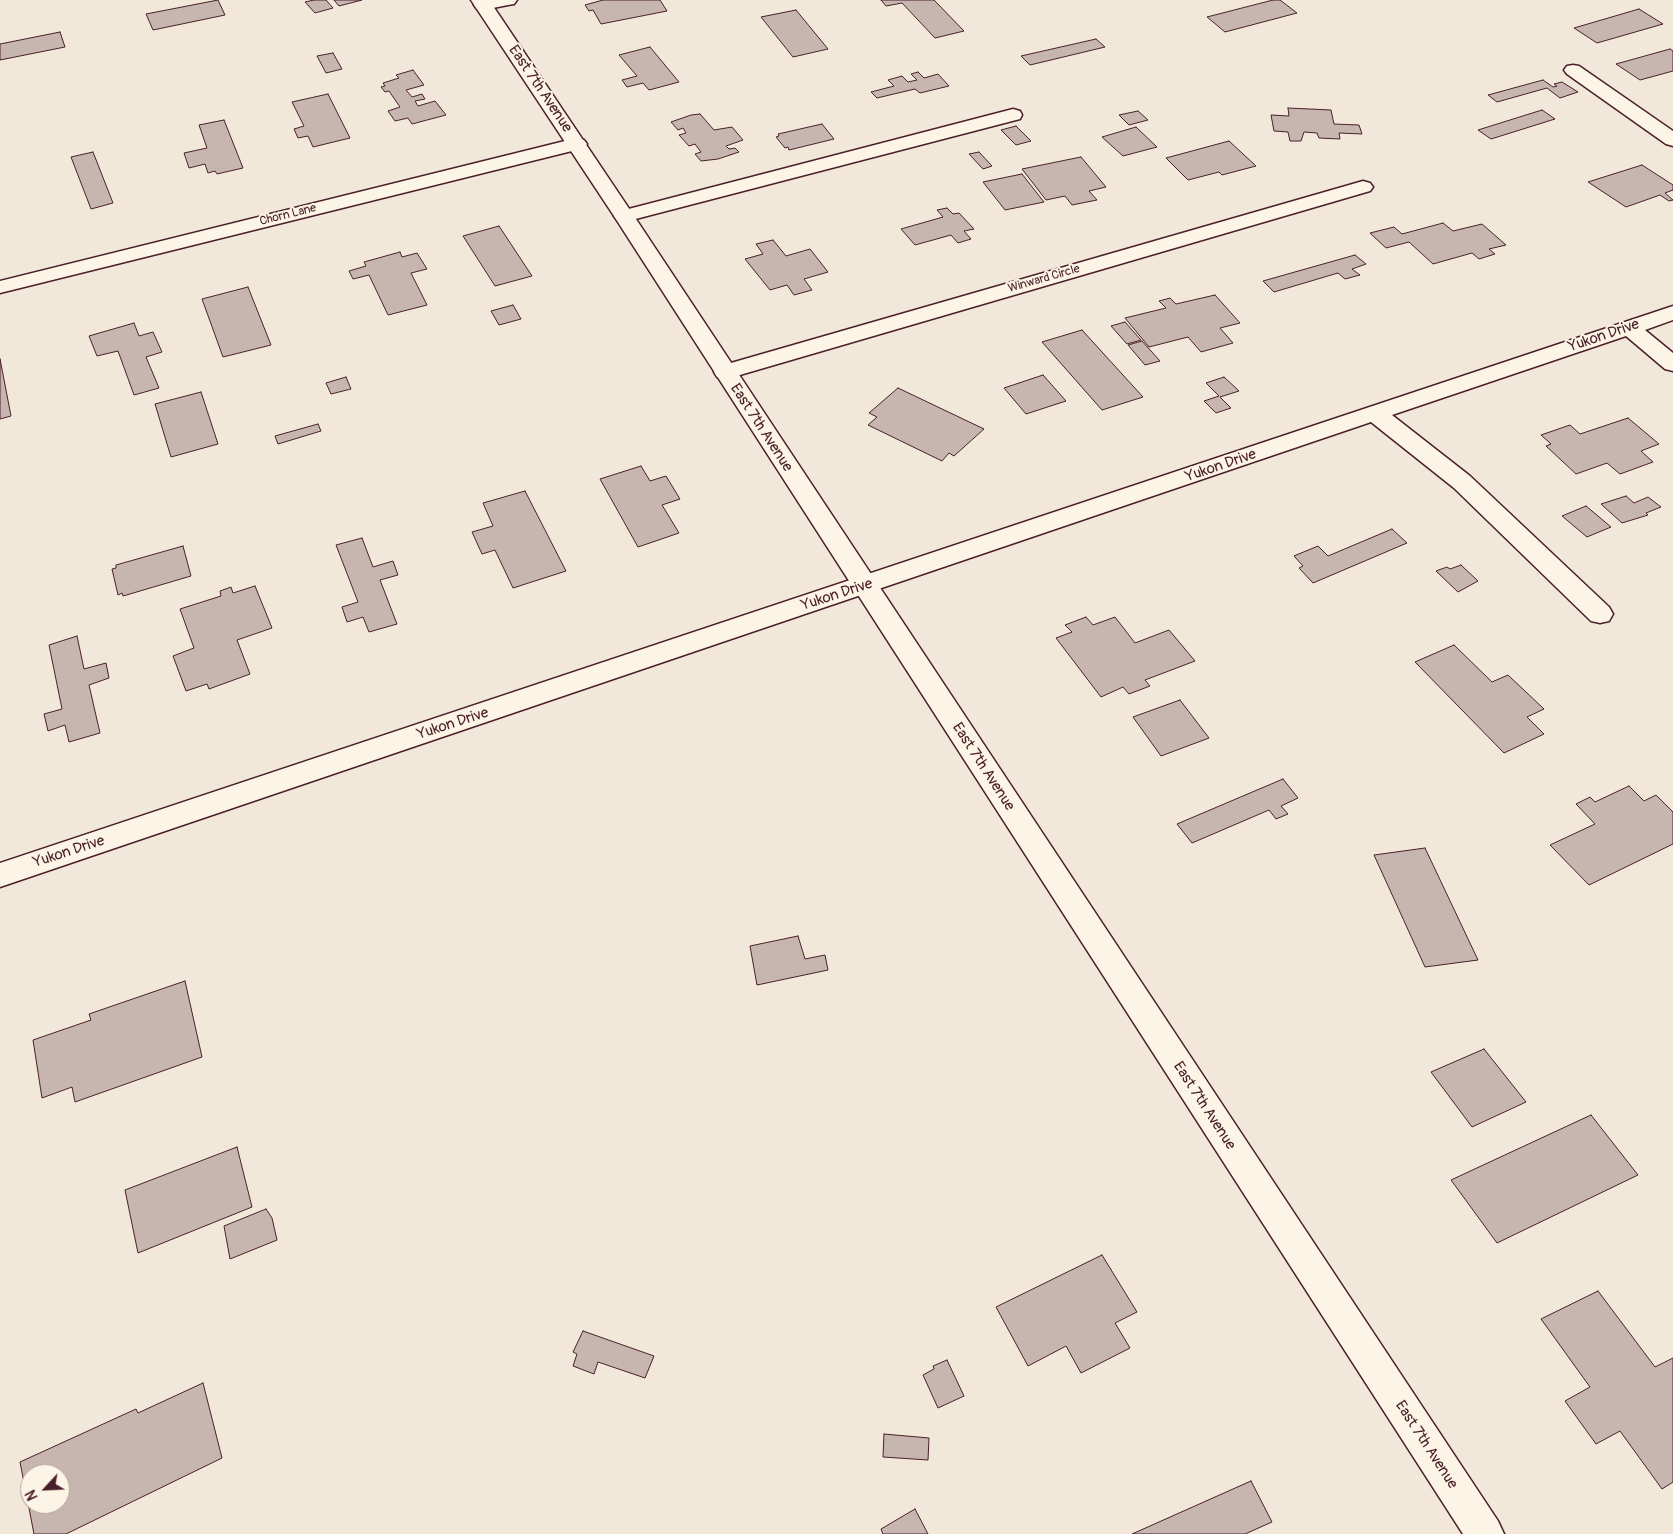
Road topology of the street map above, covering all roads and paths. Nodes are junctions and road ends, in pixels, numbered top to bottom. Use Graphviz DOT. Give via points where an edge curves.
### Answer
graph roads {
  1 [pos="490,2"];
  2 [pos="1573,70"];
  3 [pos="1013,115"];
  4 [pos="1673,140"];
  5 [pos="577,144"];
  6 [pos="1363,187"];
  7 [pos="624,216"];
  8 [pos="0,287"];
  9 [pos="1673,313"];
  10 [pos="1628,327"];
  11 [pos="1673,364"];
  12 [pos="725,372"];
  13 [pos="1375,414"];
  14 [pos="865,586"];
  15 [pos="1600,614"];
  16 [pos="0,875"];
  17 [pos="1484,1534"];
  1 -- 5 [label="street, East 7th Avenue"];
  2 -- 4 [label="street"];
  3 -- 7 [label="street"];
  5 -- 7 [label="street, East 7th Avenue"];
  5 -- 8 [label="street, Chorn Lane"];
  6 -- 12 [label="street, Winward Circle"];
  7 -- 12 [label="street, East 7th Avenue"];
  9 -- 10 [label="street, Yukon Drive"];
  10 -- 11 [label="street"];
  10 -- 13 [label="street, Yukon Drive"];
  12 -- 14 [label="street, East 7th Avenue"];
  13 -- 14 [label="street, Yukon Drive"];
  13 -- 15 [label="street" via="1462,482"];
  14 -- 16 [label="street, Yukon Drive"];
  14 -- 17 [label="street, East 7th Avenue"];
}
